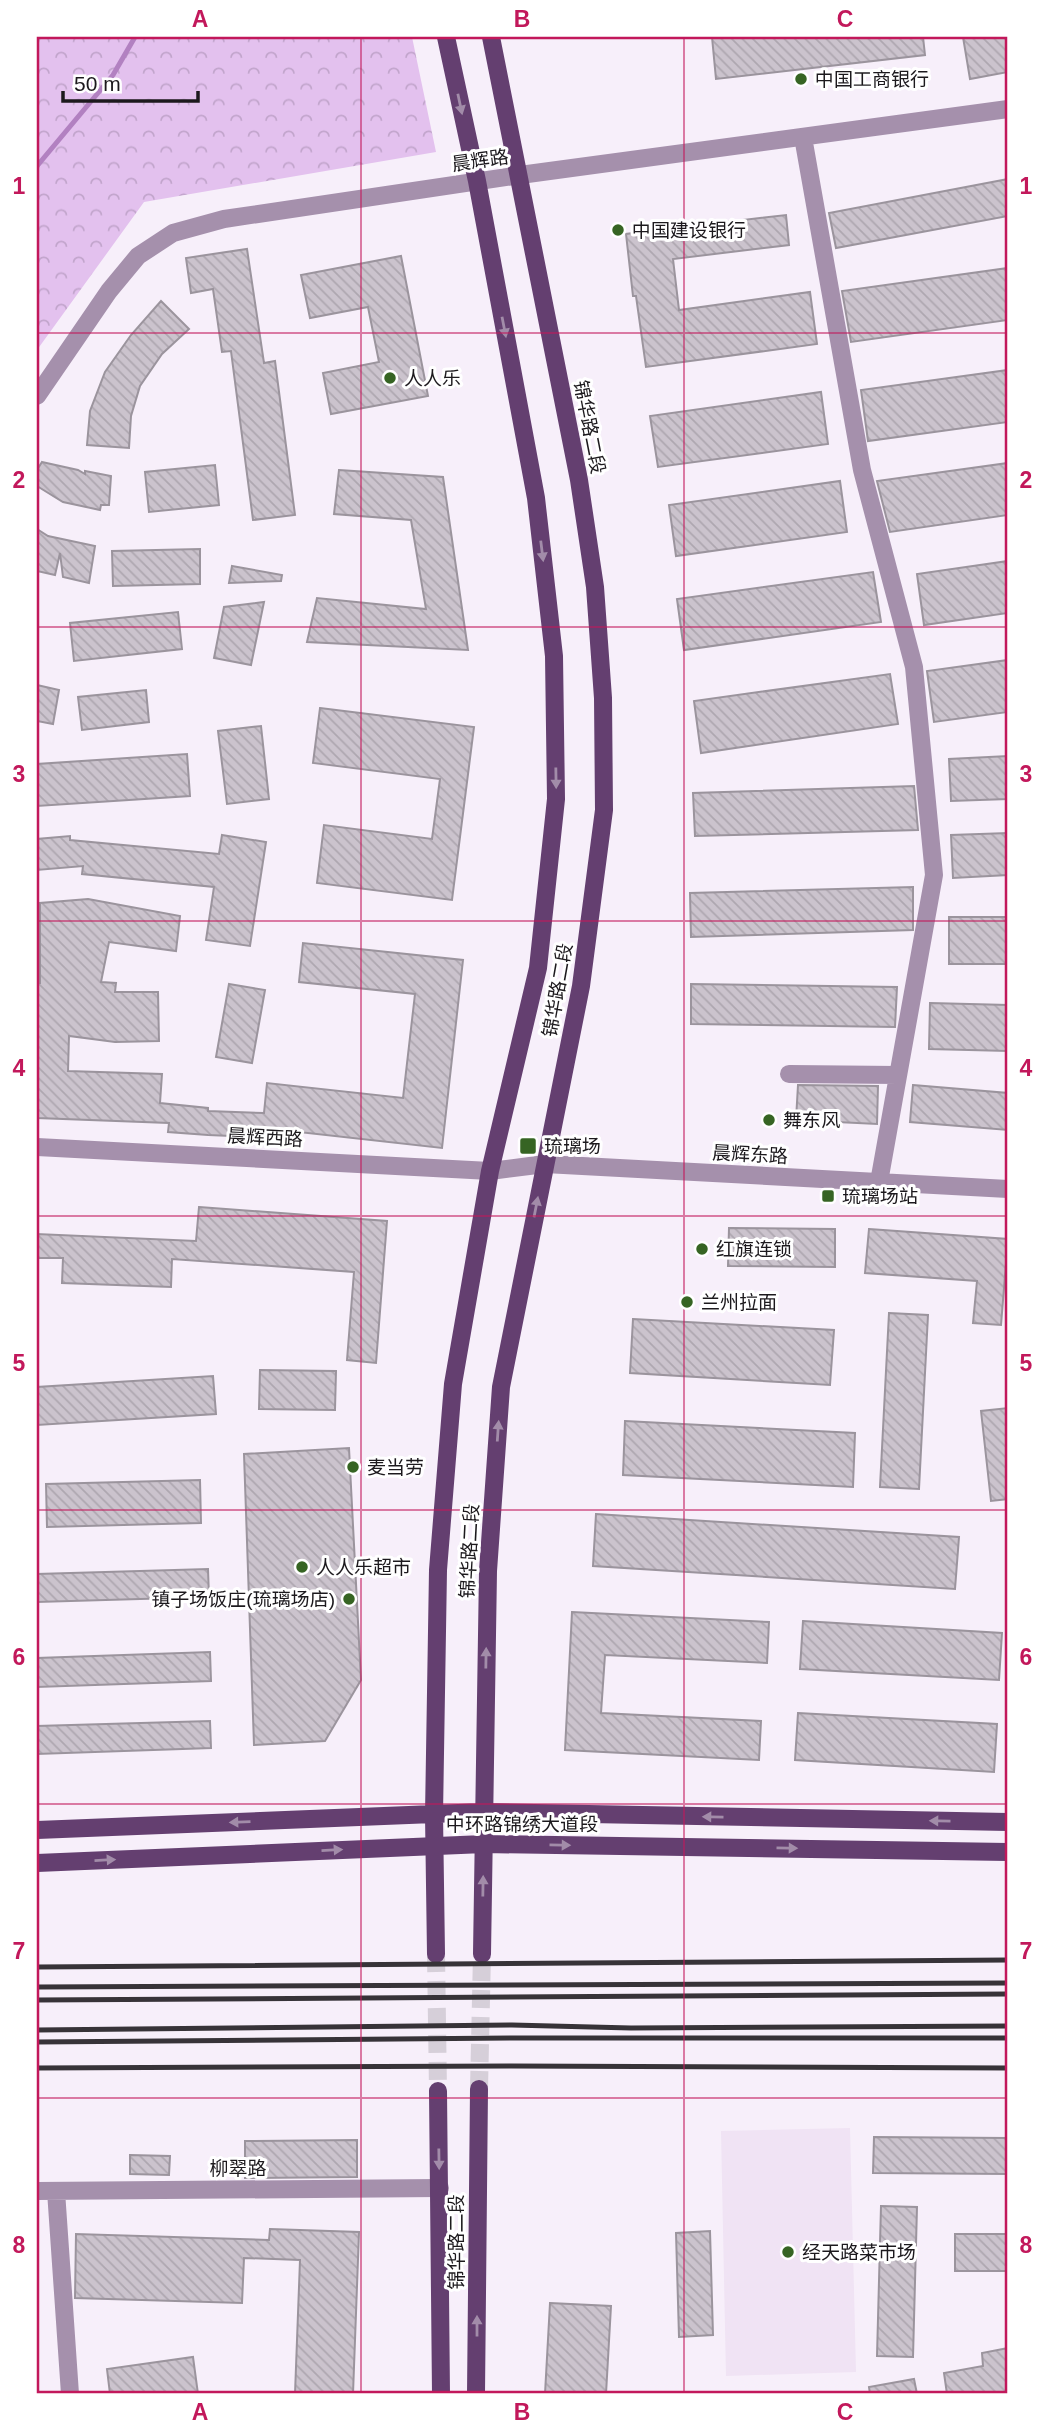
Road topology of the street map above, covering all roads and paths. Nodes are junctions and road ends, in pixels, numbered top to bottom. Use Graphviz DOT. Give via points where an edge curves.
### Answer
graph roads {
  1 [pos="446,37"];
  2 [pos="491,37"];
  3 [pos="1008,109"];
  4 [pos="803,137"];
  5 [pos="520,175"];
  6 [pos="477,181"];
  7 [pos="37,396"];
  8 [pos="789,1074"];
  9 [pos="898,1075"];
  10 [pos="37,1147"];
  11 [pos="545,1164"];
  12 [pos="490,1171"];
  13 [pos="879,1182"];
  14 [pos="1008,1189"];
  15 [pos="483,1812"];
  16 [pos="434,1815"];
  17 [pos="1008,1822"];
  18 [pos="37,1830"];
  19 [pos="484,1844"];
  20 [pos="434,1845"];
  21 [pos="1008,1852"];
  22 [pos="37,1863"];
  23 [pos="436,1954"];
  24 [pos="482,1954"];
  25 [pos="479,2090"];
  26 [pos="438,2091"];
  27 [pos="440,2188"];
  28 [pos="37,2191"];
  29 [pos="56,2191"];
  30 [pos="70,2394"];
  31 [pos="442,2394"];
  32 [pos="476,2394"];
  1 -- 6 [label="main road, 锦华路二段, one-way"];
  2 -- 5 [label="main road, 锦华路二段"];
  3 -- 4 [label="street, 晨辉路"];
  4 -- 5 [label="street, 晨辉路"];
  4 -- 9 [label="street" via="862,470 914,667 934,875"];
  5 -- 6 [label="street, 晨辉路"];
  5 -- 11 [label="main road, 锦华路二段" via="579,480 595,587 603,698 604,810 581,986"];
  6 -- 7 [label="street, 晨辉路" via="224,219 173,233 138,256 108,291"];
  6 -- 12 [label="main road, 锦华路二段, one-way" via="536,498 554,656 556,799 538,968"];
  8 -- 9 [label="street"];
  9 -- 13 [label="street"];
  10 -- 12 [label="street, 晨辉西路"];
  11 -- 12 [label="street, 晨辉东路"];
  11 -- 13 [label="street, 晨辉东路"];
  15 -- 11 [label="main road, 锦华路二段, one-way" via="488,1571 501,1387"];
  12 -- 16 [label="main road, 锦华路二段" via="453,1384 439,1570"];
  13 -- 14 [label="street, 晨辉东路"];
  15 -- 16 [label="main road, 中环路锦绣大道段"];
  17 -- 15 [label="main road, 中环路锦绣大道段, one-way"];
  15 -- 19 [label="main road, 锦华路二段"];
  16 -- 18 [label="main road, 中环路锦绣大道段, one-way"];
  16 -- 20 [label="main road, 锦华路二段"];
  19 -- 20 [label="main road, 中环路锦绣大道段"];
  19 -- 21 [label="main road, 中环路锦绣大道段, one-way"];
  24 -- 19 [label="main road, 锦华路二段, one-way"];
  22 -- 20 [label="main road, 中环路锦绣大道段, one-way"];
  20 -- 23 [label="main road, 锦华路二段"];
  32 -- 25 [label="main road, 锦华路二段, one-way"];
  26 -- 27 [label="main road, 锦华路二段, one-way"];
  27 -- 29 [label="street, 柳翠路"];
  27 -- 31 [label="main road, 锦华路二段"];
  28 -- 29 [label="street, 柳翠路"];
  29 -- 30 [label="street"];
}
